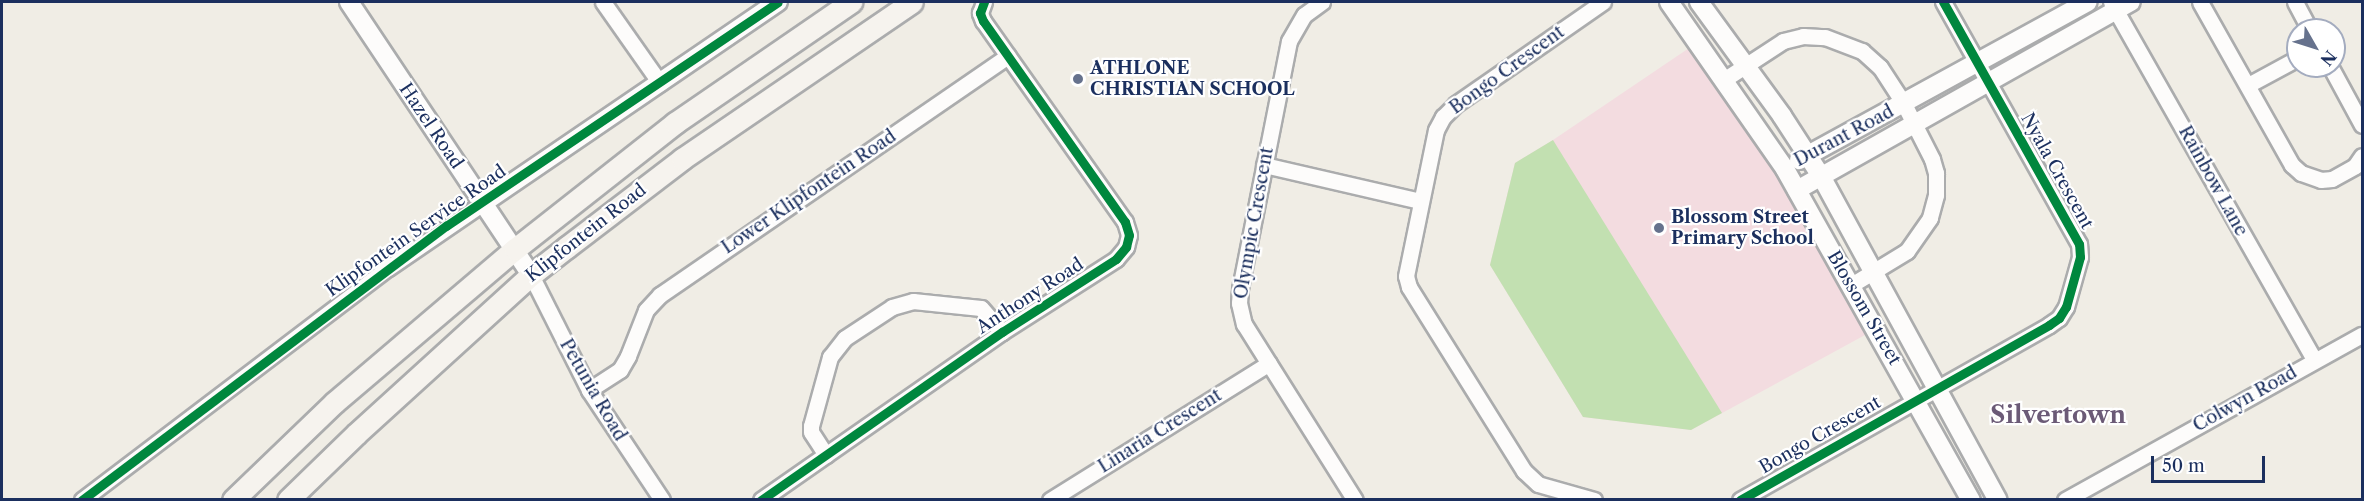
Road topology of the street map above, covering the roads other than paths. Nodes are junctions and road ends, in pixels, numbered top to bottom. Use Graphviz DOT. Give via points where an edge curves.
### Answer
graph roads {
  1 [pos="349,2"];
  2 [pos="603,2"];
  3 [pos="778,2"];
  4 [pos="851,2"];
  5 [pos="912,2"];
  6 [pos="984,2"];
  7 [pos="1322,2"];
  8 [pos="1603,2"];
  9 [pos="1669,2"];
  10 [pos="1699,2"];
  11 [pos="1943,2"];
  12 [pos="2088,2"];
  13 [pos="2200,2"];
  14 [pos="2295,2"];
  15 [pos="2119,4"];
  16 [pos="2304,18"];
  17 [pos="1008,56"];
  18 [pos="1977,62"];
  19 [pos="2286,64"];
  20 [pos="1745,65"];
  21 [pos="2337,78"];
  22 [pos="1725,80"];
  23 [pos="1988,82"];
  24 [pos="660,84"];
  25 [pos="2248,85"];
  26 [pos="1904,104"];
  27 [pos="1914,124"];
  28 [pos="2362,125"];
  29 [pos="1808,155"];
  30 [pos="2362,156"];
  31 [pos="1264,165"];
  32 [pos="1785,169"];
  33 [pos="1821,176"];
  34 [pos="1797,190"];
  35 [pos="1420,201"];
  36 [pos="483,203"];
  37 [pos="515,249"];
  38 [pos="1876,273"];
  39 [pos="531,275"];
  40 [pos="1851,285"];
  41 [pos="1002,332"];
  42 [pos="2362,335"];
  43 [pos="2314,360"];
  44 [pos="1269,363"];
  45 [pos="1938,388"];
  46 [pos="590,390"];
  47 [pos="1916,399"];
  48 [pos="826,455"];
  49 [pos="82,500"];
  50 [pos="233,500"];
  51 [pos="288,500"];
  52 [pos="662,500"];
  53 [pos="761,500"];
  54 [pos="1050,500"];
  55 [pos="1355,500"];
  56 [pos="1594,500"];
  57 [pos="1740,500"];
  58 [pos="1971,500"];
  59 [pos="1998,500"];
  60 [pos="2065,500"];
  1 -- 36 [label="street, Hazel Road"];
  2 -- 24 [label="street"];
  3 -- 24 [label="street, Klipfontein Service Road"];
  4 -- 37 [label="main road, Klipfontein Road" via="675,123"];
  5 -- 39 [label="main road, Klipfontein Road" via="682,159"];
  6 -- 17 [label="street" via="980,13 983,21"];
  7 -- 31 [label="street, Olympic Crescent" via="1304,15 1289,41"];
  8 -- 35 [label="street, Bongo Crescent" via="1443,117 1436,130"];
  9 -- 22 [label="street, Blossom Street"];
  10 -- 20 [label="street, Blossom Street"];
  11 -- 18 [label="street, Nyala Crescent"];
  12 -- 18 [label="street, Durant Road"];
  13 -- 25 [label="street"];
  14 -- 16 [label="street"];
  15 -- 23 [label="street, Durant Road"];
  15 -- 43 [label="street, Rainbow Lane"];
  17 -- 41 [label="street, Anthony Road" via="1125,222 1129,235 1126,247 1116,259"];
  17 -- 46 [label="street, Lower Klipfontein Road" via="660,295 646,310 620,370"];
  18 -- 23 [label="street, Nyala Crescent"];
  18 -- 26 [label="street, Durant Road"];
  19 -- 25 [label="street"];
  20 -- 22 [label="street, Durant Road"];
  20 -- 26 [label="street, Durant Road" via="1783,41 1803,36 1825,37 1868,56"];
  20 -- 29 [label="street, Blossom Street"];
  21 -- 28 [label="street"];
  22 -- 32 [label="street, Blossom Street"];
  23 -- 27 [label="street, Durant Road"];
  23 -- 45 [label="street, Nyala Crescent" via="2074,234 2080,257 2060,318"];
  24 -- 36 [label="street, Klipfontein Service Road"];
  25 -- 30 [label="street" via="2292,165 2301,173 2321,180 2332,179 2355,166"];
  26 -- 27 [label="street, Durant Road"];
  26 -- 29 [label="street, Durant Road"];
  27 -- 33 [label="street, Durant Road"];
  27 -- 38 [label="street, Durant Road" via="1932,159 1936,195 1930,218 1907,251"];
  29 -- 32 [label="street, Durant Road"];
  29 -- 33 [label="street, Blossom Street"];
  31 -- 35 [label="street"];
  31 -- 44 [label="street, Olympic Crescent" via="1239,303 1245,324"];
  32 -- 34 [label="street, Blossom Street"];
  33 -- 34 [label="street, Durant Road"];
  33 -- 38 [label="street, Blossom Street"];
  34 -- 40 [label="street, Blossom Street"];
  35 -- 56 [label="street, Bongo Crescent" via="1408,264 1408,286 1530,477 1553,489"];
  36 -- 37 [label="street, Hazel Road"];
  36 -- 49 [label="street, Klipfontein Service Road" via="388,268"];
  37 -- 39 [label="street, Hazel Road"];
  37 -- 50 [label="main road, Klipfontein Road" via="335,402"];
  38 -- 40 [label="street, Durant Road"];
  38 -- 45 [label="street, Blossom Street"];
  39 -- 46 [label="street, Petunia Road"];
  39 -- 51 [label="main road, Klipfontein Road"];
  40 -- 47 [label="street, Blossom Street"];
  41 -- 48 [label="street, Anthony Road"];
  41 -- 48 [label="street, Anthony Road" via="981,308 913,301 892,307 845,338 830,357 811,426"];
  42 -- 43 [label="street, Colwyn Road"];
  43 -- 60 [label="street, Colwyn Road"];
  44 -- 54 [label="street, Linaria Crescent"];
  44 -- 55 [label="street, Olympic Crescent"];
  45 -- 47 [label="street, Nyala Crescent"];
  45 -- 59 [label="street, Blossom Street"];
  46 -- 52 [label="street, Petunia Road"];
  47 -- 57 [label="street, Bongo Crescent"];
  47 -- 58 [label="street, Blossom Street"];
  48 -- 53 [label="street, Anthony Road"];
}
